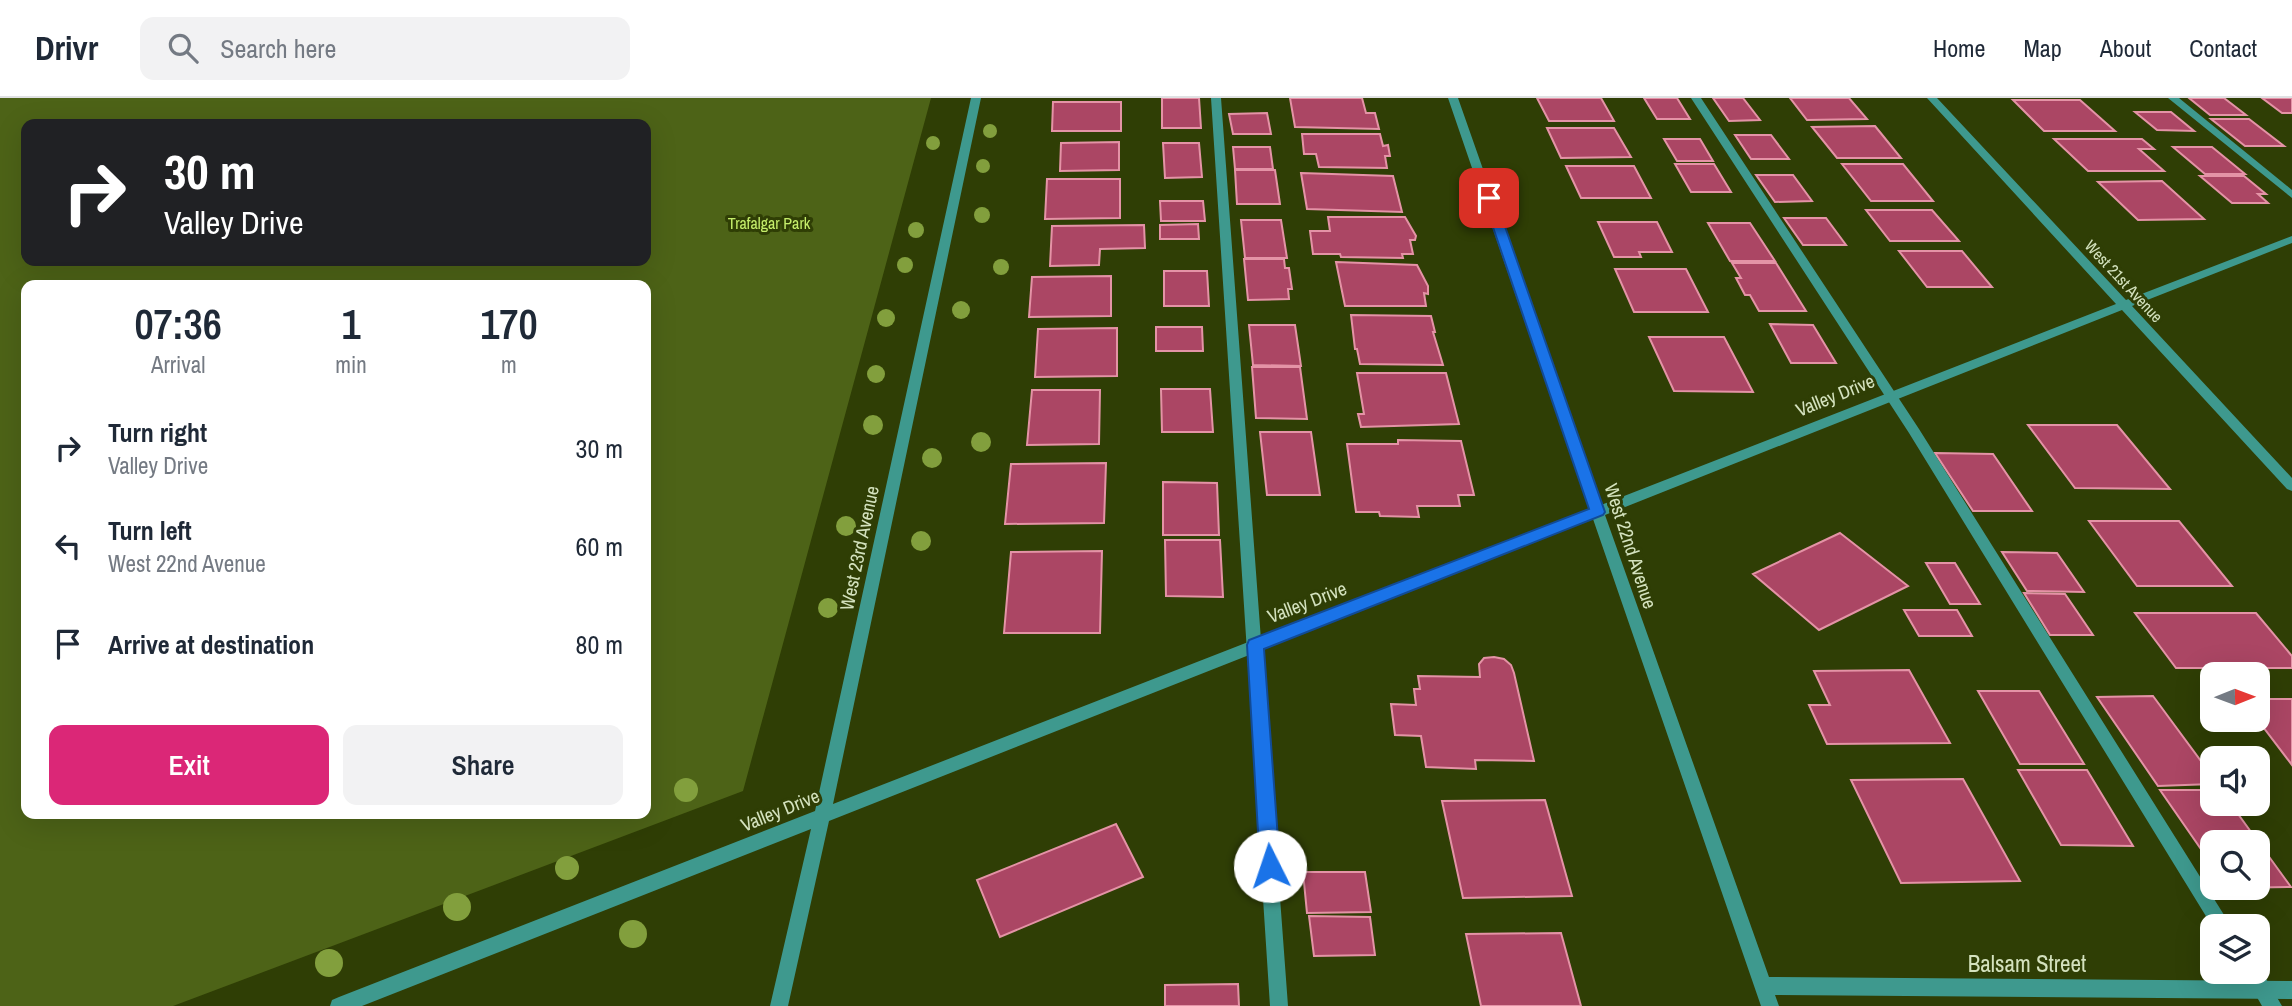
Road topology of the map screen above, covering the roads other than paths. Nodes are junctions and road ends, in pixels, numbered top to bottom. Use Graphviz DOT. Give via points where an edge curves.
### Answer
graph roads {
  1 [pos="976,98"];
  2 [pos="1216,98"];
  3 [pos="1454,98"];
  4 [pos="1696,98"];
  5 [pos="1932,98"];
  6 [pos="2173,98"];
  7 [pos="2292,195"];
  8 [pos="2292,239"];
  9 [pos="2125,306"];
  10 [pos="1891,396"];
  11 [pos="2292,486"];
  12 [pos="1597,512"];
  13 [pos="1255,645"];
  14 [pos="822,816"];
  15 [pos="2215,914"];
  16 [pos="1762,986"];
  17 [pos="2292,990"];
  18 [pos="2268,998"];
  19 [pos="339,1006"];
  20 [pos="779,1006"];
  21 [pos="1279,1006"];
  22 [pos="1770,1006"];
  1 -- 14 [label="street, West 23rd Avenue"];
  2 -- 13 [label="street"];
  3 -- 12 [label="street, West 22nd Avenue"];
  4 -- 10 [label="street"];
  5 -- 9 [label="street, West 21st Avenue"];
  6 -- 7 [label="street"];
  8 -- 9 [label="street, Valley Drive"];
  9 -- 10 [label="street, Valley Drive"];
  9 -- 11 [label="street, West 21st Avenue"];
  10 -- 12 [label="street, Valley Drive"];
  10 -- 15 [label="street"];
  12 -- 13 [label="street, Valley Drive"];
  12 -- 16 [label="street, West 22nd Avenue"];
  13 -- 14 [label="street, Valley Drive"];
  13 -- 21 [label="street"];
  14 -- 19 [label="street, Valley Drive"];
  14 -- 20 [label="street, West 23rd Avenue"];
  16 -- 18 [label="street, Balsam Street"];
  16 -- 22 [label="street, West 22nd Avenue"];
  17 -- 18 [label="street, Balsam Street"];
}
